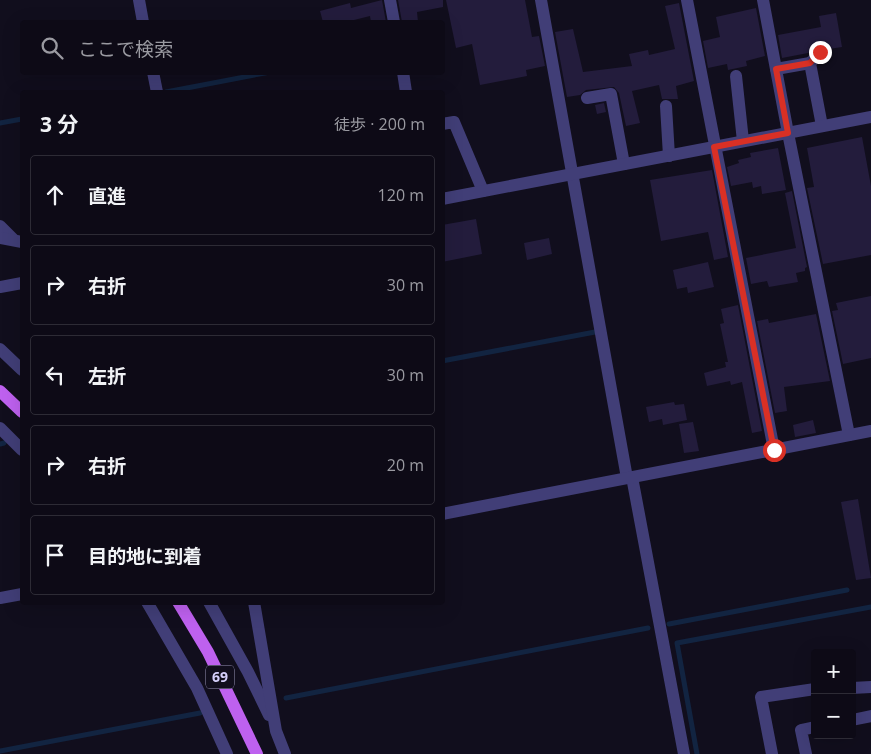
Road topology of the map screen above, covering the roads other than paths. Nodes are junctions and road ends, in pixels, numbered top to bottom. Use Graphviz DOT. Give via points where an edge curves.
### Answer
graph roads {
  1 [pos="139,0"];
  2 [pos="390,0"];
  3 [pos="541,0"];
  4 [pos="687,0"];
  5 [pos="763,0"];
  6 [pos="143,20"];
  7 [pos="394,20"];
  8 [pos="820,52"];
  9 [pos="810,63"];
  10 [pos="776,69"];
  11 [pos="154,75"];
  12 [pos="403,75"];
  13 [pos="736,76"];
  14 [pos="157,90"];
  15 [pos="406,90"];
  16 [pos="588,98"];
  17 [pos="666,106"];
  18 [pos="871,117"];
  19 [pos="445,124"];
  20 [pos="822,126"];
  21 [pos="788,133"];
  22 [pos="743,142"];
  23 [pos="714,147"];
  24 [pos="669,156"];
  25 [pos="624,164"];
  26 [pos="572,174"];
  27 [pos="483,192"];
  28 [pos="445,198"];
  29 [pos="0,226"];
  30 [pos="0,238"];
  31 [pos="18,241"];
  32 [pos="20,283"];
  33 [pos="0,288"];
  34 [pos="0,349"];
  35 [pos="20,368"];
  36 [pos="0,391"];
  37 [pos="20,410"];
  38 [pos="0,428"];
  39 [pos="871,431"];
  40 [pos="849,435"];
  41 [pos="20,448"];
  42 [pos="774,450"];
  43 [pos="630,478"];
  44 [pos="445,513"];
  45 [pos="20,594"];
  46 [pos="0,598"];
  47 [pos="149,605"];
  48 [pos="180,605"];
  49 [pos="211,605"];
  50 [pos="255,605"];
  51 [pos="871,687"];
  52 [pos="856,688"];
  53 [pos="811,690"];
  54 [pos="871,716"];
  55 [pos="856,719"];
  56 [pos="811,728"];
  57 [pos="276,731"];
  58 [pos="227,754"];
  59 [pos="257,754"];
  60 [pos="285,754"];
  61 [pos="684,754"];
  62 [pos="772,754"];
  63 [pos="806,754"];
  1 -- 6 [label="street"];
  2 -- 7 [label="street"];
  3 -- 26 [label="street"];
  4 -- 23 [label="street"];
  5 -- 10 [label="street"];
  8 -- 9 [label="street"];
  9 -- 10 [label="street"];
  9 -- 20 [label="street"];
  10 -- 21 [label="street"];
  11 -- 14 [label="street"];
  12 -- 15 [label="street"];
  13 -- 22 [label="street"];
  16 -- 25 [label="street" via="611,94"];
  17 -- 24 [label="street"];
  18 -- 20 [label="street"];
  19 -- 27 [label="street" via="454,122"];
  20 -- 21 [label="street"];
  21 -- 22 [label="street"];
  21 -- 40 [label="street"];
  22 -- 23 [label="street"];
  23 -- 24 [label="street"];
  23 -- 42 [label="street"];
  24 -- 25 [label="street"];
  25 -- 26 [label="street"];
  26 -- 27 [label="street"];
  26 -- 43 [label="street"];
  27 -- 28 [label="street"];
  29 -- 31 [label="street"];
  30 -- 31 [label="street"];
  32 -- 33 [label="street"];
  34 -- 35 [label="street"];
  36 -- 37 [label="main road"];
  38 -- 41 [label="street"];
  39 -- 40 [label="street"];
  40 -- 42 [label="street"];
  42 -- 43 [label="street"];
  43 -- 44 [label="street"];
  43 -- 61 [label="street"];
  45 -- 46 [label="street"];
  47 -- 58 [label="street" via="197,688"];
  48 -- 59 [label="main road, 69" via="208,652"];
  49 -- 57 [label="street"];
  50 -- 57 [label="street"];
  51 -- 52 [label="street"];
  53 -- 62 [label="street" via="761,697"];
  54 -- 55 [label="street"];
  56 -- 63 [label="street" via="801,730"];
  57 -- 60 [label="street"];
}
